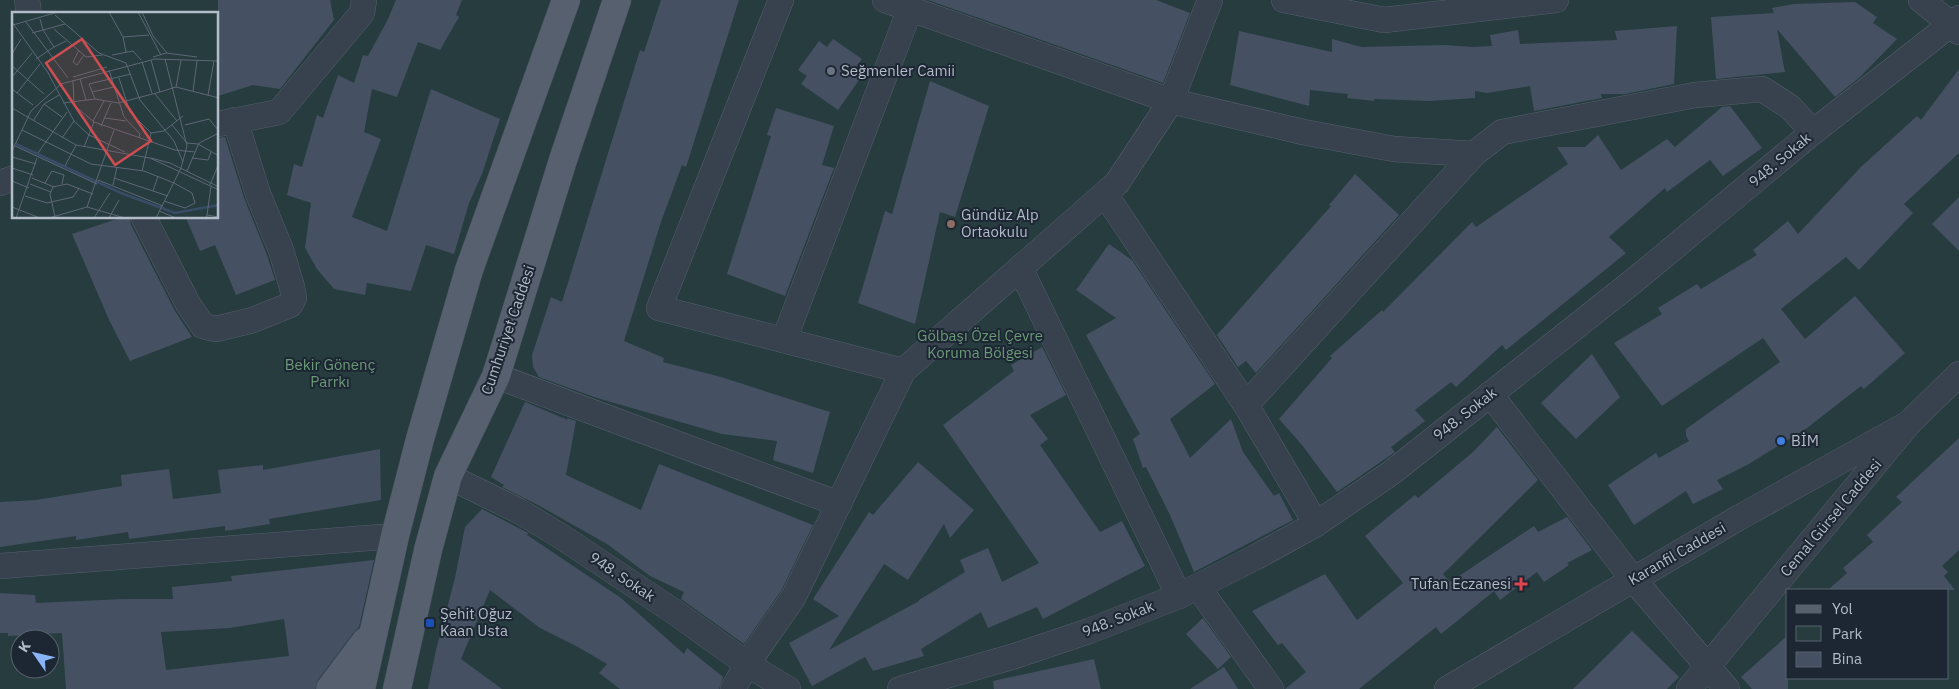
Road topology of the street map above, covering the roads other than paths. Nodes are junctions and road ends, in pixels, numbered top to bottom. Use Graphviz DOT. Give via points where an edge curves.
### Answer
graph roads {
  1 [pos="364,0"];
  2 [pos="566,0"];
  3 [pos="617,0"];
  4 [pos="781,0"];
  5 [pos="885,0"];
  6 [pos="1210,0"];
  7 [pos="1284,0"];
  8 [pos="1556,0"];
  9 [pos="1922,0"];
  10 [pos="910,9"];
  11 [pos="1956,25"];
  12 [pos="1171,101"];
  13 [pos="226,122"];
  14 [pos="1813,132"];
  15 [pos="1474,154"];
  16 [pos="12,179"];
  17 [pos="0,184"];
  18 [pos="1105,194"];
  19 [pos="145,219"];
  20 [pos="1020,268"];
  21 [pos="784,340"];
  22 [pos="903,371"];
  23 [pos="1959,374"];
  24 [pos="496,376"];
  25 [pos="1490,394"];
  26 [pos="1246,405"];
  27 [pos="1909,423"];
  28 [pos="448,476"];
  29 [pos="838,504"];
  30 [pos="1316,524"];
  31 [pos="396,536"];
  32 [pos="0,566"];
  33 [pos="1633,579"];
  34 [pos="1189,591"];
  35 [pos="373,632"];
  36 [pos="747,664"];
  37 [pos="1709,666"];
  38 [pos="330,689"];
  39 [pos="360,689"];
  40 [pos="397,689"];
  41 [pos="733,689"];
  42 [pos="788,689"];
  43 [pos="900,689"];
  44 [pos="1271,689"];
  45 [pos="1448,689"];
  46 [pos="1689,689"];
  47 [pos="1727,689"];
  1 -- 13 [label="street" via="362,13 279,112"];
  2 -- 31 [label="main road" via="469,270 420,439"];
  3 -- 24 [label="main road, Cumhuriyet Caddesi"];
  4 -- 21 [label="street" via="659,308"];
  5 -- 10 [label="street"];
  6 -- 12 [label="street"];
  7 -- 8 [label="street" via="1384,20"];
  9 -- 11 [label="street"];
  10 -- 12 [label="street"];
  10 -- 21 [label="street"];
  11 -- 14 [label="street, 948. Sokak"];
  12 -- 15 [label="street" via="1394,149"];
  12 -- 18 [label="street" via="1117,183"];
  13 -- 19 [label="street" via="281,250 294,298 290,305 225,327 203,326 188,304"];
  14 -- 15 [label="street" via="1790,107 1762,89 1695,95 1502,132"];
  14 -- 25 [label="street, 948. Sokak" via="1636,279"];
  15 -- 26 [label="street"];
  16 -- 17 [label="street"];
  18 -- 20 [label="street"];
  18 -- 26 [label="street"];
  20 -- 22 [label="street"];
  20 -- 34 [label="street"];
  21 -- 22 [label="street"];
  22 -- 29 [label="street"];
  23 -- 27 [label="street, Cemal Gürsel Caddesi"];
  24 -- 28 [label="main road, Cumhuriyet Caddesi"];
  24 -- 29 [label="street"];
  25 -- 30 [label="street, 948. Sokak" via="1391,473"];
  25 -- 33 [label="street"];
  26 -- 30 [label="street"];
  27 -- 33 [label="street, Karanfil Caddesi"];
  27 -- 37 [label="street, Cemal Gürsel Caddesi"];
  28 -- 36 [label="street, 948. Sokak" via="519,511 562,537"];
  28 -- 40 [label="main road, Cumhuriyet Caddesi"];
  29 -- 36 [label="street" via="793,598"];
  30 -- 34 [label="street, 948. Sokak"];
  31 -- 32 [label="street"];
  31 -- 35 [label="main road"];
  33 -- 37 [label="street"];
  33 -- 45 [label="street, Karanfil Caddesi"];
  34 -- 43 [label="street, 948. Sokak" via="1089,631"];
  34 -- 44 [label="street"];
  35 -- 38 [label="main road"];
  35 -- 39 [label="main road"];
  36 -- 41 [label="street"];
  36 -- 42 [label="street, 948. Sokak"];
  37 -- 46 [label="street, Cemal Gürsel Caddesi"];
  37 -- 47 [label="street"];
}
